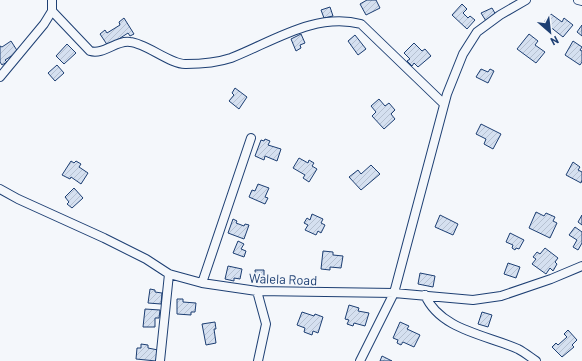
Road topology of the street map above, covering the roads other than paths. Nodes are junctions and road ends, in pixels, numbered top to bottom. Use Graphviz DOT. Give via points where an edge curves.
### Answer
graph roads {
  1 [pos="52,0"];
  2 [pos="526,0"];
  3 [pos="578,0"];
  4 [pos="582,1"];
  5 [pos="52,11"];
  6 [pos="0,77"];
  7 [pos="444,104"];
  8 [pos="252,138"];
  9 [pos="0,190"];
  10 [pos="582,266"];
  11 [pos="168,274"];
  12 [pos="202,283"];
  13 [pos="258,291"];
  14 [pos="394,293"];
  15 [pos="425,295"];
  16 [pos="160,361"];
  17 [pos="258,361"];
  18 [pos="360,361"];
  19 [pos="536,361"];
  1 -- 5 [label="street"];
  2 -- 7 [label="street" via="477,32 463,54"];
  3 -- 4 [label="street"];
  5 -- 6 [label="street"];
  5 -- 7 [label="street" via="90,51 98,52 122,42 132,42 184,65 230,58 299,28 334,21 361,24"];
  7 -- 14 [label="street"];
  8 -- 12 [label="street"];
  9 -- 11 [label="street, Walela Road" via="146,259"];
  10 -- 15 [label="street, Walela Road" via="501,296 473,300"];
  11 -- 12 [label="street, Walela Road"];
  11 -- 16 [label="street"];
  12 -- 13 [label="street, Walela Road"];
  13 -- 14 [label="street, Walela Road"];
  13 -- 17 [label="street" via="266,324"];
  14 -- 15 [label="street, Walela Road"];
  14 -- 18 [label="street"];
  15 -- 19 [label="street" via="439,316 472,333 518,350"];
}
